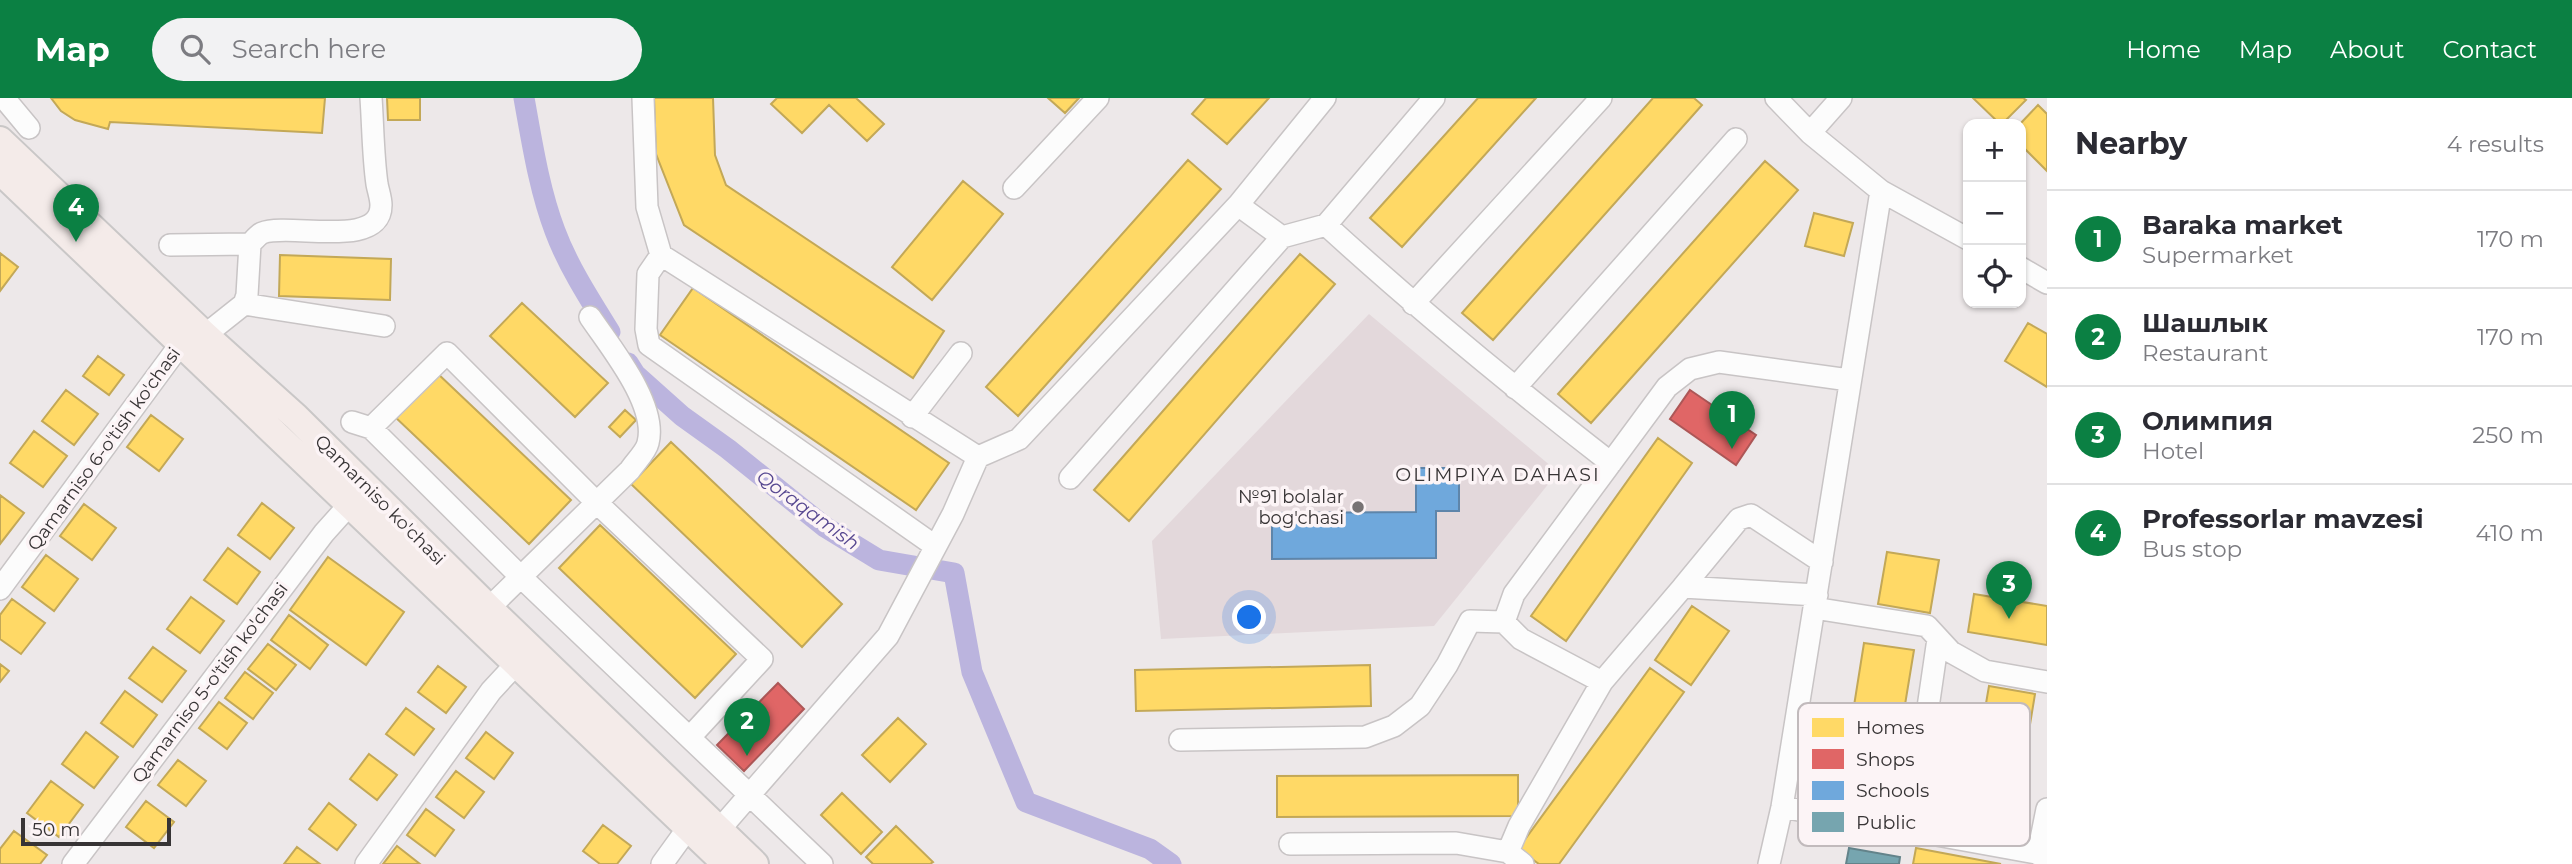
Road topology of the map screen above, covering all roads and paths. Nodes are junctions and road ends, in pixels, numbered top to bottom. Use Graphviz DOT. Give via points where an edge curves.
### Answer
graph roads {
  1 [pos="371,98"];
  2 [pos="643,98"];
  3 [pos="1098,98"];
  4 [pos="1325,98"];
  5 [pos="1434,98"];
  6 [pos="1601,98"];
  7 [pos="1776,98"];
  8 [pos="1841,98"];
  9 [pos="2,99"];
  10 [pos="29,128"];
  11 [pos="1810,133"];
  12 [pos="1736,139"];
  13 [pos="0,140"];
  14 [pos="0,171"];
  15 [pos="1014,188"];
  16 [pos="1881,191"];
  17 [pos="1238,205"];
  18 [pos="1326,225"];
  19 [pos="1963,236"];
  20 [pos="1282,237"];
  21 [pos="250,244"];
  22 [pos="170,245"];
  23 [pos="661,255"];
  24 [pos="2026,271"];
  25 [pos="2047,283"];
  26 [pos="244,304"];
  27 [pos="1413,304"];
  28 [pos="590,317"];
  29 [pos="384,326"];
  30 [pos="194,339"];
  31 [pos="961,353"];
  32 [pos="1849,380"];
  33 [pos="1515,388"];
  34 [pos="912,417"];
  35 [pos="978,457"];
  36 [pos="1611,463"];
  37 [pos="1069,478"];
  38 [pos="595,501"];
  39 [pos="350,504"];
  40 [pos="935,546"];
  41 [pos="1822,562"];
  42 [pos="522,578"];
  43 [pos="1683,587"];
  44 [pos="0,589"];
  45 [pos="1816,602"];
  46 [pos="489,608"];
  47 [pos="1504,622"];
  48 [pos="1938,639"];
  49 [pos="517,663"];
  50 [pos="1602,682"];
  51 [pos="2047,682"];
  52 [pos="1799,703"];
  53 [pos="1929,703"];
  54 [pos="1798,711"];
  55 [pos="690,737"];
  56 [pos="1180,740"];
  57 [pos="749,794"];
  58 [pos="1782,807"];
  59 [pos="2047,809"];
  60 [pos="1798,810"];
  61 [pos="688,828"];
  62 [pos="719,830"];
  63 [pos="1290,844"];
  64 [pos="1993,846"];
  65 [pos="2043,855"];
  66 [pos="1515,858"];
  67 [pos="73,864"];
  68 [pos="366,864"];
  69 [pos="662,864"];
  70 [pos="726,864"];
  71 [pos="755,864"];
  72 [pos="822,864"];
  73 [pos="1769,864"];
  1 -- 21 [label="street" via="382,206 375,219 365,229 349,232 261,233"];
  2 -- 23 [label="street" via="648,207"];
  3 -- 15 [label="street"];
  4 -- 17 [label="street"];
  5 -- 18 [label="street"];
  6 -- 27 [label="street"];
  7 -- 11 [label="street"];
  8 -- 11 [label="street"];
  9 -- 10 [label="street"];
  11 -- 16 [label="street"];
  12 -- 33 [label="street"];
  13 -- 30 [label="main road, Qamarniso ko'chasi"];
  14 -- 30 [label="main road, Qamarniso ko'chasi"];
  16 -- 19 [label="street"];
  16 -- 32 [label="street"];
  17 -- 20 [label="street"];
  17 -- 35 [label="street" via="1019,439"];
  18 -- 20 [label="street"];
  18 -- 27 [label="street"];
  20 -- 37 [label="street"];
  21 -- 22 [label="street"];
  21 -- 26 [label="street"];
  23 -- 34 [label="street"];
  23 -- 40 [label="street" via="648,274 649,345"];
  24 -- 25 [label="street"];
  26 -- 29 [label="street"];
  26 -- 30 [label="street, Qamarniso 6-o'tish ko'chasi"];
  27 -- 33 [label="street"];
  28 -- 38 [label="street" via="648,412 648,444 630,470"];
  30 -- 39 [label="main road, Qamarniso ko'chasi"];
  30 -- 44 [label="street, Qamarniso 6-o'tish ko'chasi"];
  30 -- 46 [label="main road, Qamarniso ko'chasi" via="296,417"];
  31 -- 34 [label="street"];
  32 -- 36 [label="street" via="1719,362 1690,369 1667,387"];
  32 -- 41 [label="street"];
  33 -- 36 [label="street"];
  34 -- 35 [label="street"];
  35 -- 40 [label="street"];
  36 -- 47 [label="street" via="1514,594"];
  38 -- 42 [label="street"];
  38 -- 42 [label="street" via="447,353 362,425"];
  38 -- 55 [label="street" via="762,659"];
  39 -- 49 [label="main road, Qamarniso ko'chasi"];
  39 -- 67 [label="street, Qamarniso 5-o'tish ko'chasi"];
  40 -- 57 [label="street" via="888,636"];
  41 -- 43 [label="street" via="1751,515 1739,519"];
  41 -- 45 [label="street"];
  42 -- 46 [label="street"];
  42 -- 55 [label="street"];
  43 -- 45 [label="street"];
  43 -- 50 [label="street"];
  45 -- 48 [label="street" via="1927,626"];
  45 -- 52 [label="street"];
  46 -- 62 [label="main road, Qamarniso ko'chasi"];
  47 -- 50 [label="street" via="1521,639"];
  47 -- 56 [label="street" via="1470,621 1420,706 1394,726 1364,737"];
  48 -- 51 [label="street" via="1985,671"];
  48 -- 53 [label="street"];
  49 -- 61 [label="main road, Qamarniso ko'chasi"];
  49 -- 68 [label="street" via="491,691"];
  50 -- 66 [label="street" via="1519,826"];
  54 -- 58 [label="street"];
  55 -- 57 [label="street"];
  57 -- 62 [label="street"];
  57 -- 72 [label="street"];
  58 -- 60 [label="street"];
  58 -- 73 [label="street"];
  59 -- 65 [label="street"];
  61 -- 69 [label="street"];
  61 -- 70 [label="main road, Qamarniso ko'chasi"];
  62 -- 71 [label="main road, Qamarniso ko'chasi"];
  63 -- 66 [label="street" via="1457,843"];
  64 -- 65 [label="street"];
}
